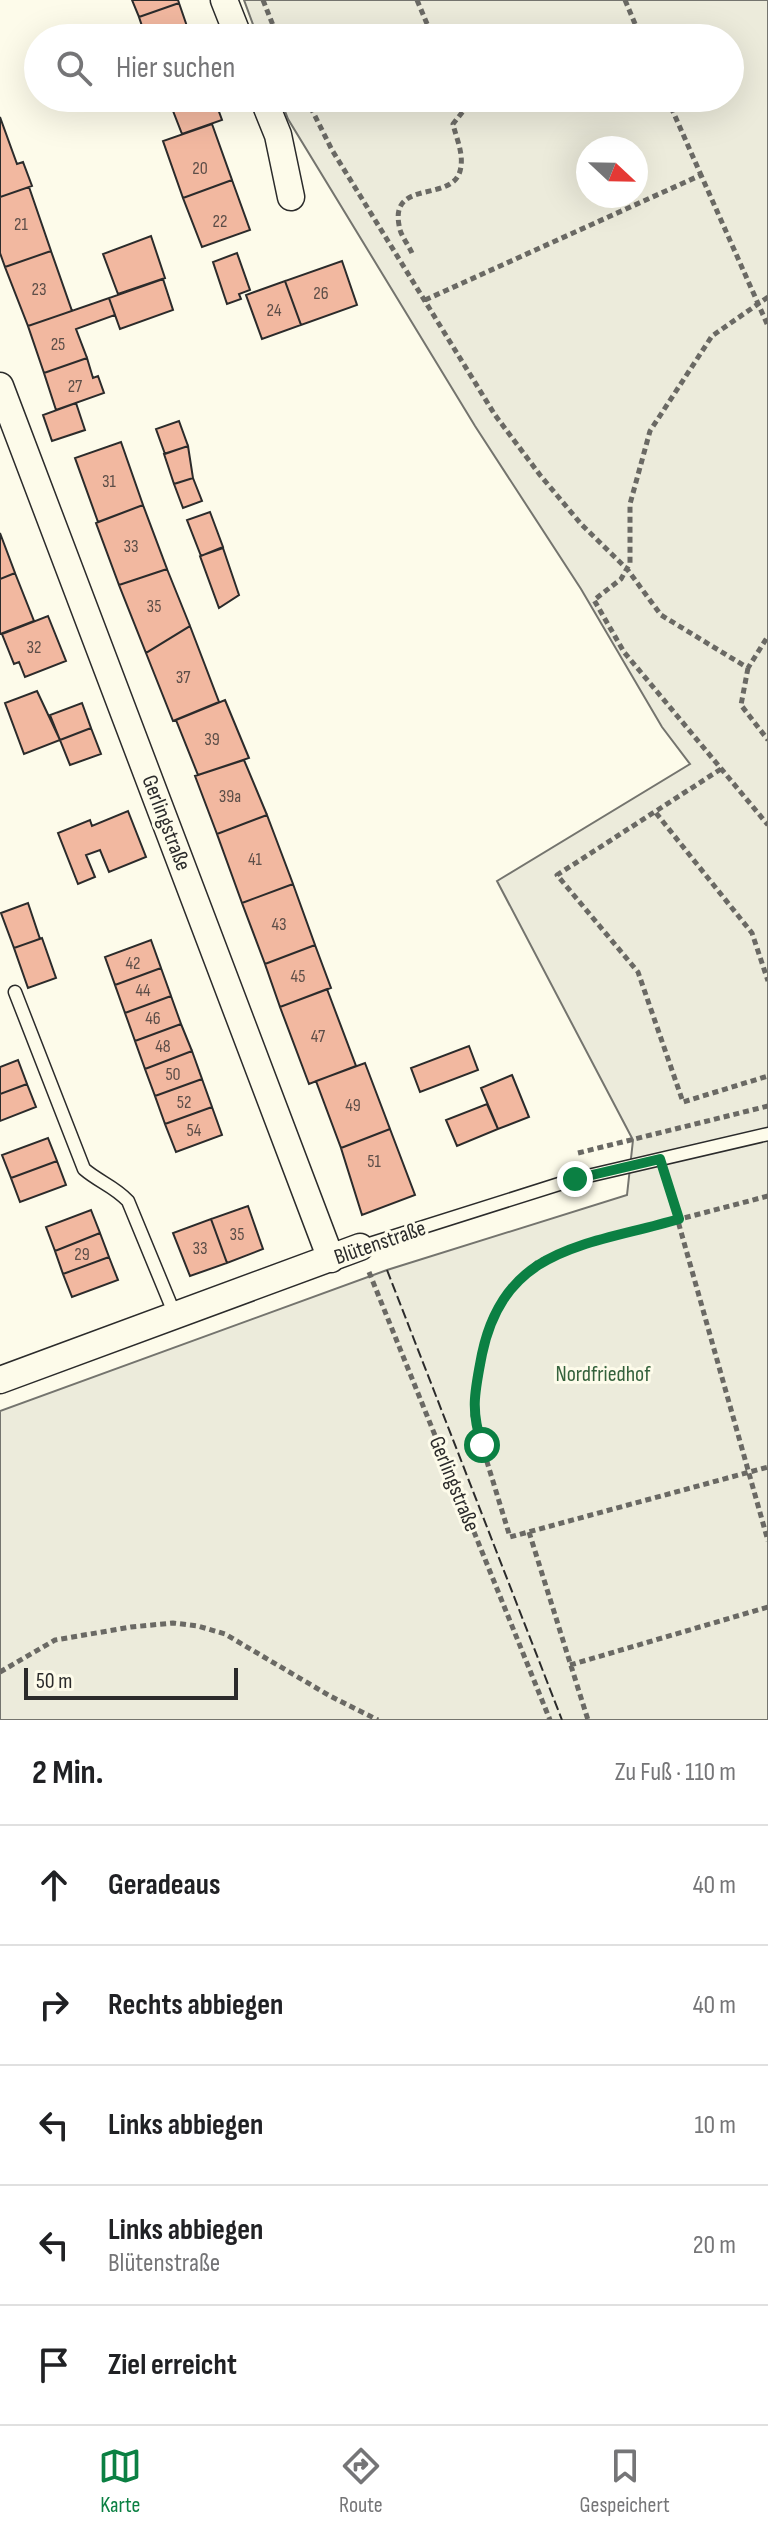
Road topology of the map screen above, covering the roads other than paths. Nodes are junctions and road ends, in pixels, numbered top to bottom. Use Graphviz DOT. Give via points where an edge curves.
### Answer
graph roads {
  1 [pos="224,0"];
  2 [pos="233,24"];
  3 [pos="269,112"];
  4 [pos="291,197"];
  5 [pos="0,386"];
  6 [pos="15,992"];
  7 [pos="768,1134"];
  8 [pos="360,1247"];
  9 [pos="331,1259"];
  10 [pos="176,1317"];
  11 [pos="0,1380"];
  1 -- 2 [label="street"];
  3 -- 4 [label="street"];
  5 -- 9 [label="street, Gerlingstraße"];
  6 -- 10 [label="lane" via="84,1169 128,1201"];
  7 -- 8 [label="lane, Blütenstraße" via="575,1179"];
  8 -- 9 [label="street, Blütenstraße"];
  9 -- 10 [label="street, Blütenstraße"];
  10 -- 11 [label="street, Blütenstraße"];
}
